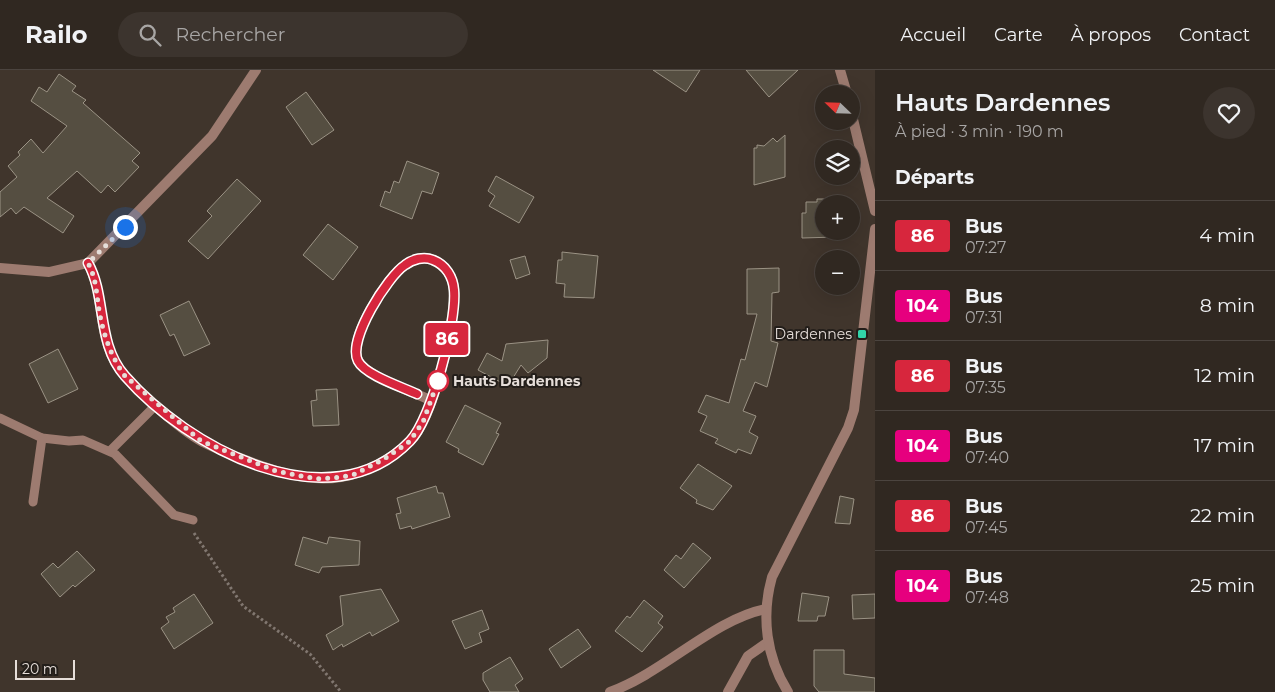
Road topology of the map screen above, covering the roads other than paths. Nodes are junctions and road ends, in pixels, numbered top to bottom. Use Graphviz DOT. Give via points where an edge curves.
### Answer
graph roads {
  1 [pos="256,70"];
  2 [pos="840,70"];
  3 [pos="844,85"];
  4 [pos="856,130"];
  5 [pos="875,206"];
  6 [pos="875,229"];
  7 [pos="88,263"];
  8 [pos="0,268"];
  9 [pos="432,401"];
  10 [pos="156,405"];
  11 [pos="0,418"];
  12 [pos="42,438"];
  13 [pos="110,451"];
  14 [pos="32,502"];
  15 [pos="193,520"];
  16 [pos="766,609"];
  17 [pos="768,642"];
  18 [pos="610,692"];
  19 [pos="728,692"];
  20 [pos="788,692"];
  1 -- 7 [label="street" via="212,136"];
  2 -- 3 [label="street"];
  4 -- 5 [label="street"];
  6 -- 16 [label="street" via="854,410 825,477 772,577"];
  7 -- 8 [label="street" via="49,272"];
  7 -- 10 [label="street" via="95,280 101,320 117,366"];
  9 -- 9 [label="street" via="372,373 358,361 355,352 361,327 394,274 404,265 424,258 432,259 447,269 454,290 450,324"];
  9 -- 10 [label="street" via="416,434 398,450 370,467 343,477 317,479 276,471 220,450 201,441"];
  10 -- 13 [label="lane"];
  11 -- 12 [label="lane"];
  12 -- 13 [label="lane" via="84,440"];
  12 -- 14 [label="lane"];
  13 -- 15 [label="lane" via="123,460 174,515"];
  16 -- 17 [label="street"];
  16 -- 18 [label="street" via="731,623 646,676"];
  17 -- 19 [label="street" via="748,656"];
  17 -- 20 [label="street" via="779,677"];
}
